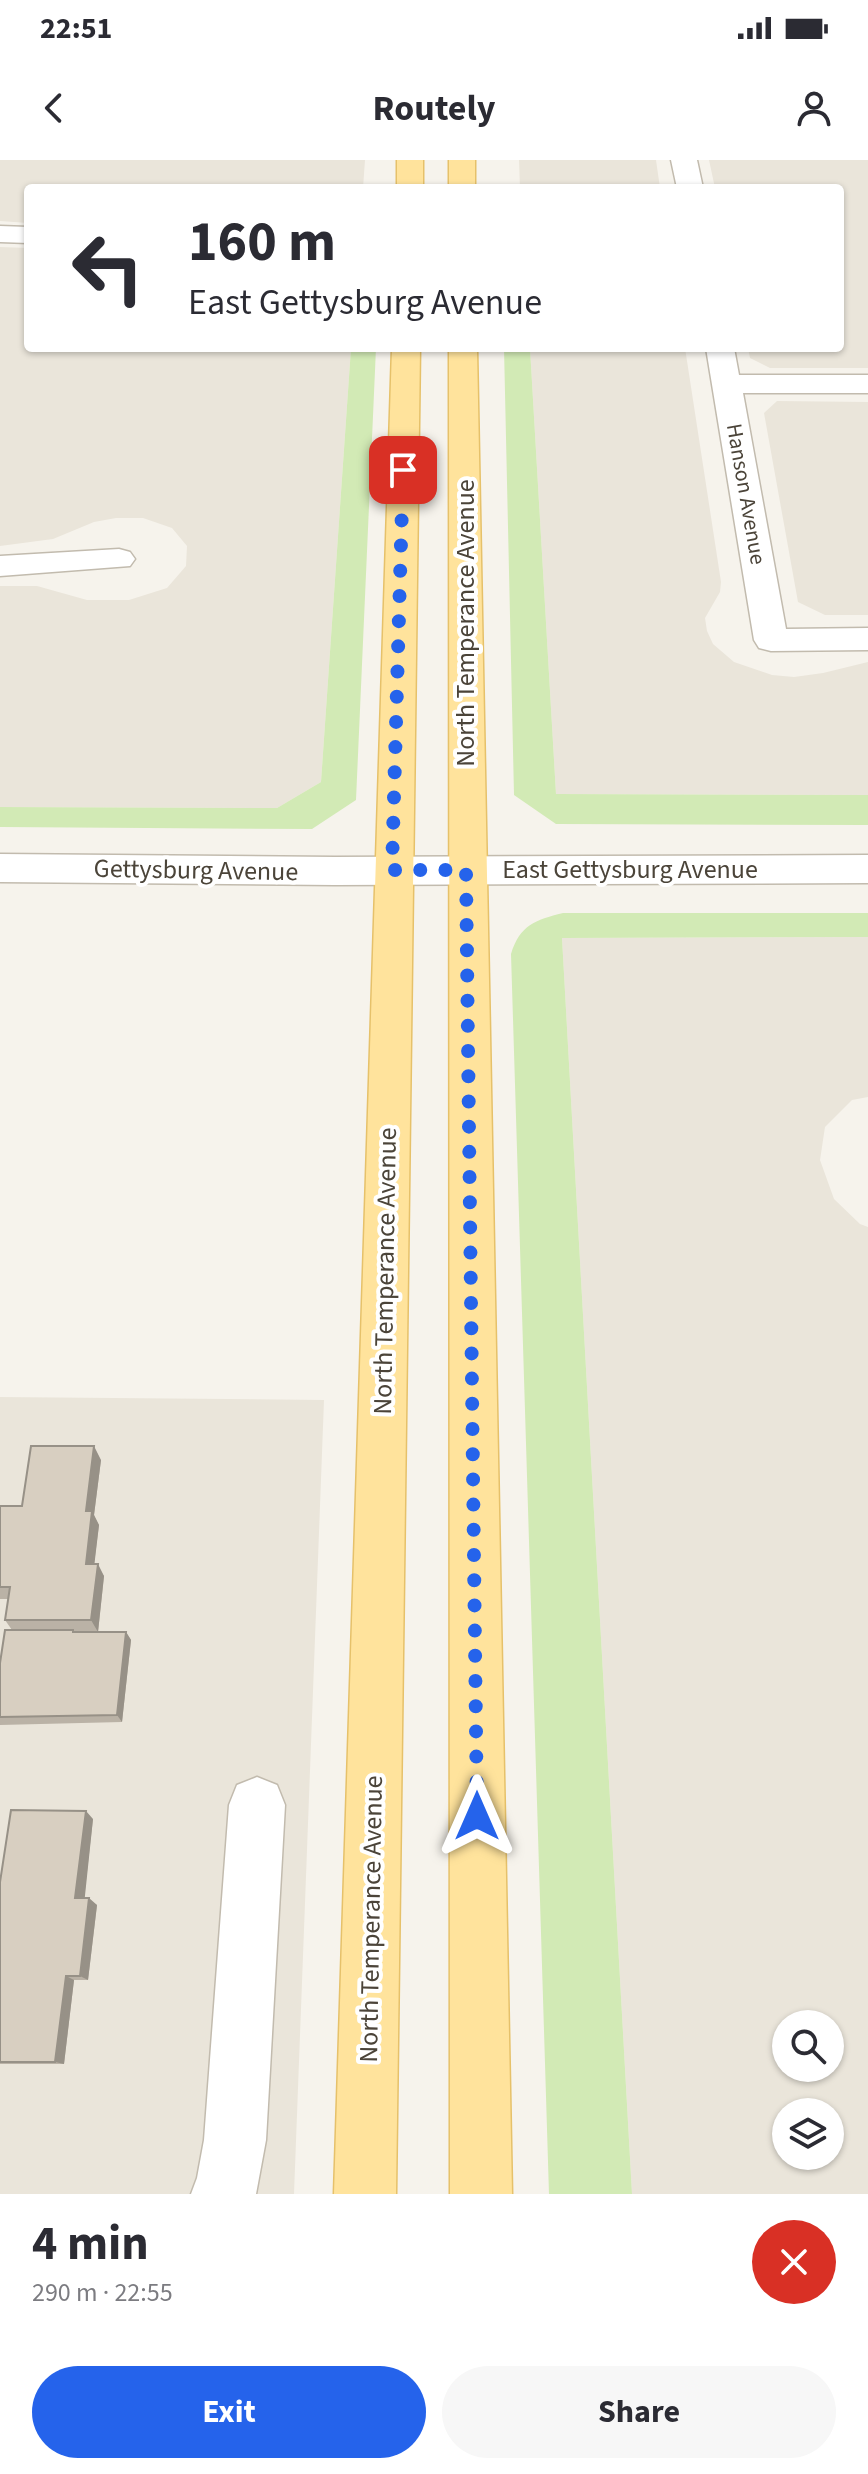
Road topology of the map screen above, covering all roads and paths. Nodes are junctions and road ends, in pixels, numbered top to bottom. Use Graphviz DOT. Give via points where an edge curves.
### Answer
graph roads {
  1 [pos="410,160"];
  2 [pos="462,160"];
  3 [pos="684,160"];
  4 [pos="410,184"];
  5 [pos="462,184"];
  6 [pos="689,184"];
  7 [pos="0,234"];
  8 [pos="24,235"];
  9 [pos="406,352"];
  10 [pos="463,352"];
  11 [pos="721,352"];
  12 [pos="727,384"];
  13 [pos="868,384"];
  14 [pos="119,559"];
  15 [pos="0,566"];
  16 [pos="868,639"];
  17 [pos="0,868"];
  18 [pos="868,869"];
  19 [pos="392,870"];
  20 [pos="466,870"];
  21 [pos="257,1805"];
  22 [pos="222,2194"];
  23 [pos="365,2194"];
  24 [pos="481,2194"];
  1 -- 4 [label="main road"];
  2 -- 5 [label="main road"];
  3 -- 6 [label="street"];
  7 -- 8 [label="street"];
  9 -- 19 [label="main road, North Temperance Avenue"];
  10 -- 20 [label="main road, North Temperance Avenue"];
  11 -- 12 [label="street, Hanson Avenue"];
  12 -- 13 [label="street"];
  12 -- 16 [label="street, Hanson Avenue" via="771,640"];
  14 -- 15 [label="street"];
  17 -- 19 [label="street, Gettysburg Avenue"];
  18 -- 20 [label="street, East Gettysburg Avenue"];
  19 -- 20 [label="street, East Gettysburg Avenue"];
  19 -- 23 [label="main road, North Temperance Avenue"];
  20 -- 24 [label="main road, North Temperance Avenue"];
  21 -- 22 [label="street" via="235,2140"];
}
